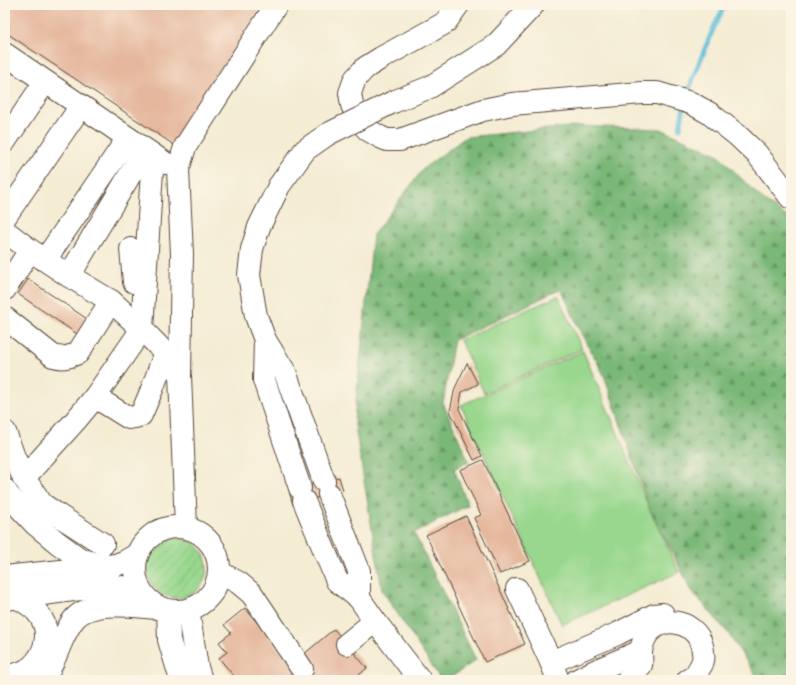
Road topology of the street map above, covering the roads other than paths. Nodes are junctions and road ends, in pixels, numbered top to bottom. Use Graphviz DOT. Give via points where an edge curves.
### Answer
graph roads {
  1 [pos="276,5"];
  2 [pos="458,5"];
  3 [pos="533,5"];
  4 [pos="6,58"];
  5 [pos="45,82"];
  6 [pos="81,106"];
  7 [pos="5,141"];
  8 [pos="142,148"];
  9 [pos="178,170"];
  10 [pos="791,198"];
  11 [pos="5,217"];
  12 [pos="5,232"];
  13 [pos="131,249"];
  14 [pos="37,255"];
  15 [pos="69,276"];
  16 [pos="5,289"];
  17 [pos="111,301"];
  18 [pos="8,323"];
  19 [pos="138,325"];
  20 [pos="264,340"];
  21 [pos="118,341"];
  22 [pos="165,353"];
  23 [pos="180,376"];
  24 [pos="89,394"];
  25 [pos="5,432"];
  26 [pos="24,478"];
  27 [pos="5,490"];
  28 [pos="342,526"];
  29 [pos="186,528"];
  30 [pos="318,535"];
  31 [pos="103,544"];
  32 [pos="136,555"];
  33 [pos="104,566"];
  34 [pos="219,572"];
  35 [pos="5,577"];
  36 [pos="517,588"];
  37 [pos="142,594"];
  38 [pos="11,598"];
  39 [pos="358,598"];
  40 [pos="172,610"];
  41 [pos="375,621"];
  42 [pos="676,623"];
  43 [pos="347,644"];
  44 [pos="641,651"];
  45 [pos="302,669"];
  46 [pos="554,671"];
  47 [pos="5,677"];
  48 [pos="42,680"];
  49 [pos="181,680"];
  50 [pos="201,680"];
  51 [pos="420,680"];
  52 [pos="577,680"];
  53 [pos="628,680"];
  54 [pos="691,680"];
  1 -- 9 [label="main road" via="185,147"];
  2 -- 10 [label="main road" via="445,23 381,58 365,68 355,79 350,93 352,105 358,119 368,130 387,140 400,140 483,110 512,104 657,93 682,100 709,113 761,159"];
  3 -- 20 [label="main road, bridge" via="496,45 430,88 393,102 328,134 305,150 279,186 259,227 252,249 249,275 256,316"];
  4 -- 5 [label="main road"];
  5 -- 6 [label="main road"];
  5 -- 7 [label="main road"];
  6 -- 8 [label="main road"];
  6 -- 11 [label="main road"];
  8 -- 9 [label="main road"];
  8 -- 14 [label="main road"];
  8 -- 15 [label="main road"];
  8 -- 19 [label="main road"];
  9 -- 23 [label="main road" via="182,254"];
  12 -- 14 [label="main road"];
  13 -- 19 [label="main road"];
  14 -- 15 [label="main road"];
  14 -- 16 [label="main road"];
  15 -- 17 [label="main road"];
  17 -- 18 [label="main road" via="78,353 69,357 53,356"];
  17 -- 19 [label="main road"];
  19 -- 22 [label="main road"];
  19 -- 24 [label="main road"];
  20 -- 28 [label="main road" via="285,372"];
  20 -- 30 [label="main road" via="264,380"];
  21 -- 24 [label="main road"];
  22 -- 23 [label="main road"];
  22 -- 24 [label="main road" via="141,415 129,418"];
  23 -- 29 [label="main road"];
  24 -- 26 [label="main road" via="76,420"];
  25 -- 26 [label="main road"];
  26 -- 31 [label="main road" via="42,504"];
  27 -- 33 [label="main road" via="35,524 58,543 80,559"];
  28 -- 30 [label="main road"];
  28 -- 39 [label="main road" via="358,571"];
  29 -- 32 [label="main road" via="173,527 162,530 151,536"];
  29 -- 34 [label="main road" via="197,532 214,549"];
  30 -- 39 [label="main road" via="337,581"];
  32 -- 33 [label="main road" via="116,565"];
  32 -- 37 [label="main road" via="134,575"];
  33 -- 35 [label="main road"];
  34 -- 40 [label="main road" via="210,596 200,605"];
  34 -- 45 [label="main road" via="252,594"];
  36 -- 46 [label="main road"];
  37 -- 38 [label="main road" via="111,585"];
  37 -- 40 [label="main road"];
  38 -- 47 [label="main road" via="37,611 44,621 46,636 45,647 30,668"];
  39 -- 41 [label="main road"];
  40 -- 48 [label="main road" via="108,606 84,611 69,625"];
  40 -- 49 [label="main road" via="169,640"];
  40 -- 50 [label="main road"];
  41 -- 43 [label="main road"];
  41 -- 51 [label="main road"];
  42 -- 44 [label="main road" via="664,624 653,629 645,638"];
  42 -- 46 [label="main road" via="664,614 654,615"];
  42 -- 54 [label="main road" via="693,630 703,646 702,664"];
  44 -- 52 [label="main road"];
  44 -- 53 [label="main road" via="641,665"];
}
